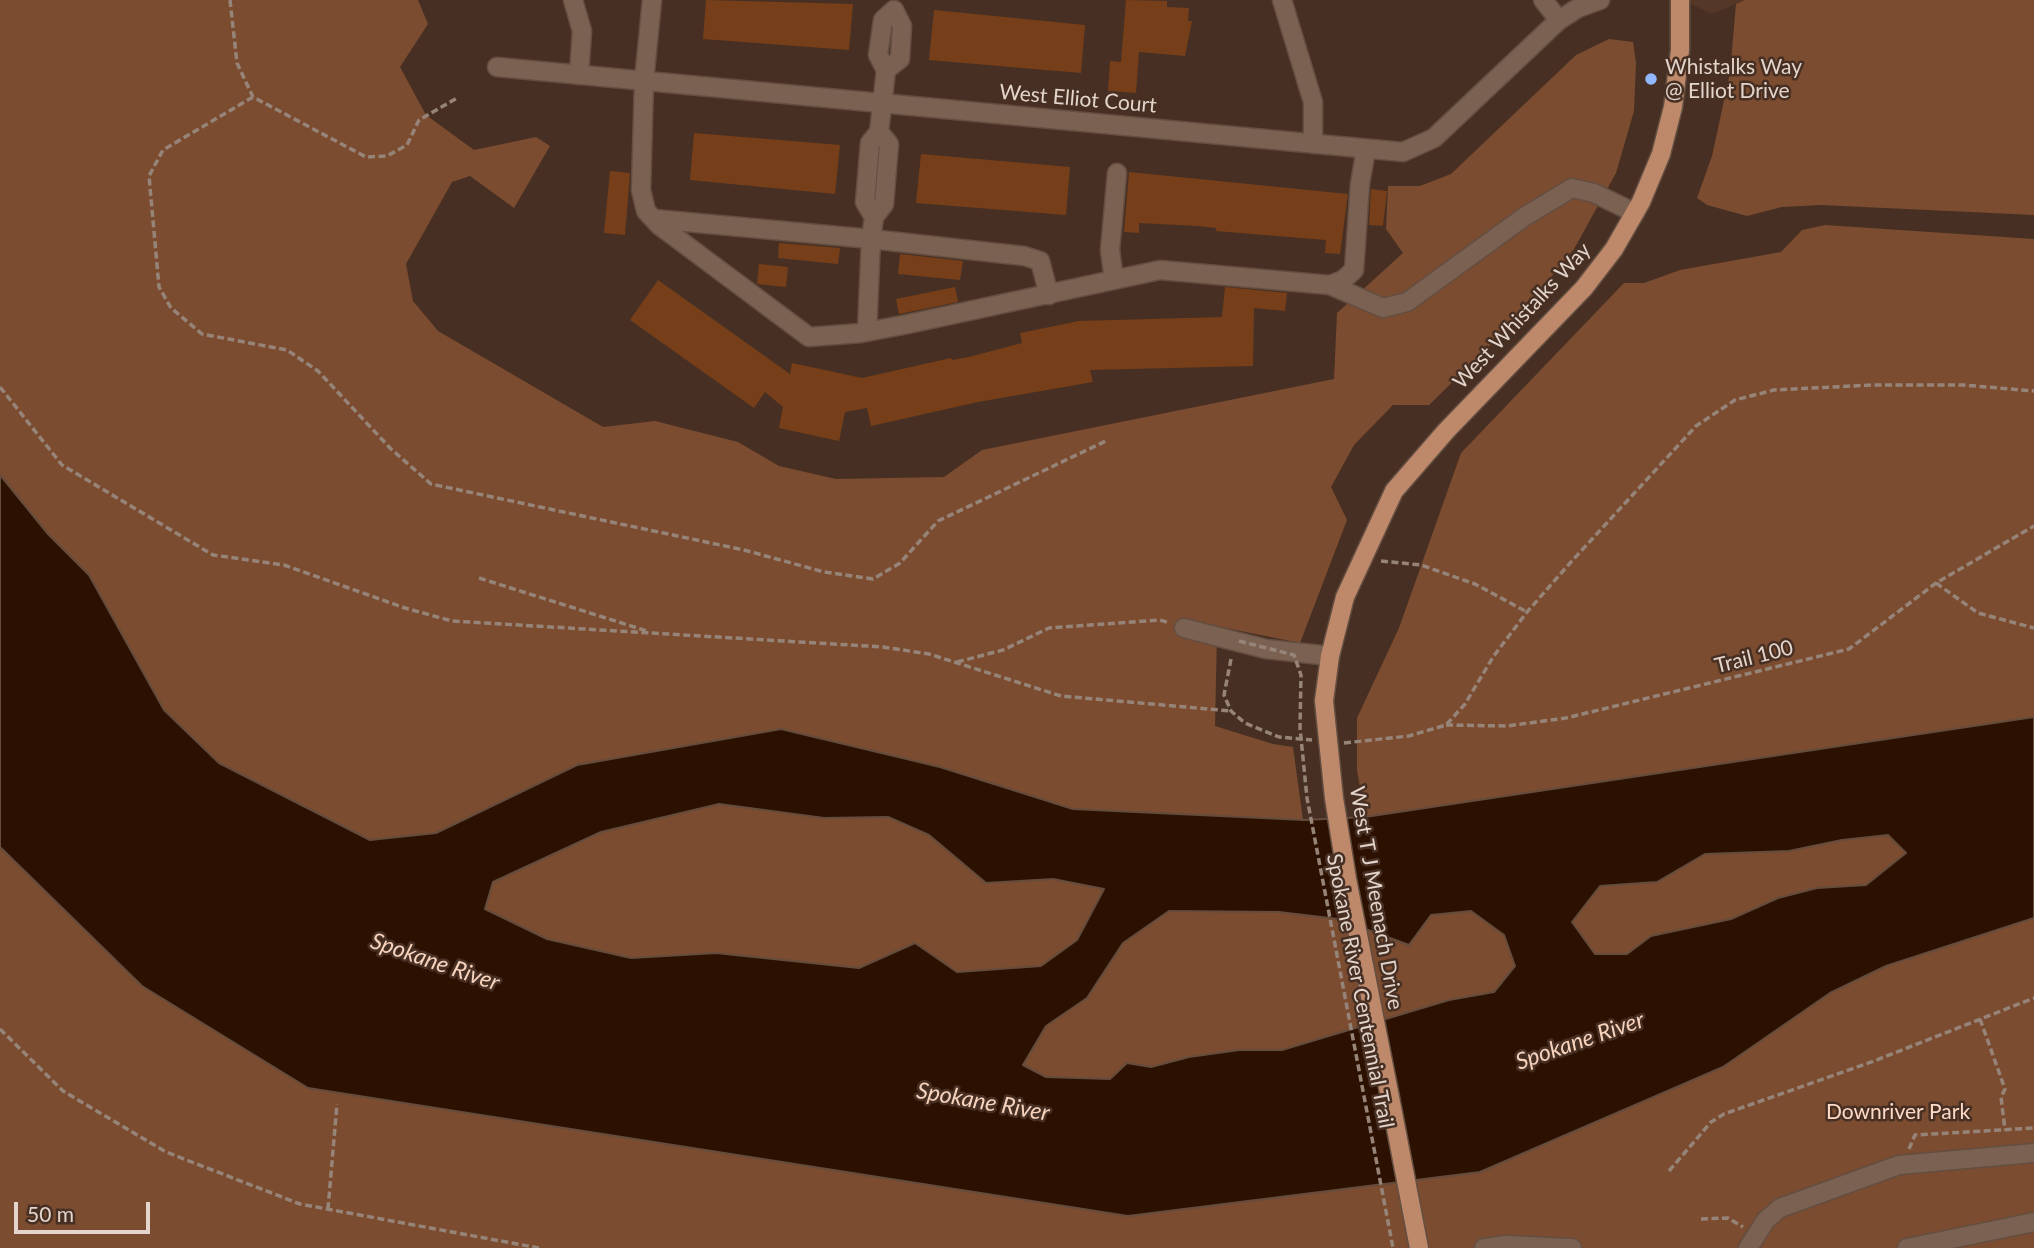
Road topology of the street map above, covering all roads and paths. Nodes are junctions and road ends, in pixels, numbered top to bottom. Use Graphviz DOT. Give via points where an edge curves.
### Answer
graph roads {
  1 [pos="230,0"];
  2 [pos="573,0"];
  3 [pos="652,0"];
  4 [pos="1282,0"];
  5 [pos="1543,0"];
  6 [pos="1600,0"];
  7 [pos="1680,0"];
  8 [pos="895,5"];
  9 [pos="1559,20"];
  10 [pos="497,68"];
  11 [pos="579,75"];
  12 [pos="645,81"];
  13 [pos="253,97"];
  14 [pos="457,98"];
  15 [pos="882,104"];
  16 [pos="1313,144"];
  17 [pos="1366,149"];
  18 [pos="1117,173"];
  19 [pos="1635,213"];
  20 [pos="654,219"];
  21 [pos="871,239"];
  22 [pos="1114,280"];
  23 [pos="1330,285"];
  24 [pos="1049,295"];
  25 [pos="867,332"];
  26 [pos="0,387"];
  27 [pos="2034,391"];
  28 [pos="1108,440"];
  29 [pos="2034,526"];
  30 [pos="1362,559"];
  31 [pos="479,578"];
  32 [pos="1936,583"];
  33 [pos="1527,612"];
  34 [pos="1184,628"];
  35 [pos="2034,628"];
  36 [pos="652,633"];
  37 [pos="1239,640"];
  38 [pos="1330,656"];
  39 [pos="955,662"];
  40 [pos="1231,712"];
  41 [pos="1446,725"];
  42 [pos="1317,741"];
  43 [pos="1343,743"];
  44 [pos="2034,998"];
  45 [pos="1980,1019"];
  46 [pos="0,1029"];
  47 [pos="337,1104"];
  48 [pos="2005,1130"];
  49 [pos="2034,1153"];
  50 [pos="1669,1171"];
  51 [pos="328,1209"];
  52 [pos="1701,1219"];
  53 [pos="2034,1222"];
  54 [pos="1745,1228"];
  55 [pos="539,1248"];
  56 [pos="1393,1248"];
  57 [pos="1419,1248"];
  58 [pos="1484,1248"];
  59 [pos="1572,1248"];
  60 [pos="1748,1248"];
  61 [pos="1907,1248"];
  1 -- 13 [label="path" via="237,63"];
  2 -- 11 [label="street" via="582,31"];
  3 -- 12 [label="street"];
  4 -- 16 [label="street" via="1313,102"];
  5 -- 9 [label="street"];
  6 -- 9 [label="street, West Elliot Court"];
  7 -- 19 [label="main road, West Whistalks Way" via="1673,107 1661,154"];
  8 -- 15 [label="street" via="902,26 900,59 886,70"];
  9 -- 17 [label="street, West Elliot Court" via="1428,143 1403,152"];
  10 -- 11 [label="street, West Elliot Court"];
  11 -- 12 [label="street, West Elliot Court"];
  12 -- 15 [label="street, West Elliot Court"];
  12 -- 20 [label="street" via="641,190 646,211"];
  13 -- 14 [label="path" via="366,157 387,156 407,145 419,120"];
  13 -- 28 [label="path" via="163,150 149,176 159,287 171,308 202,334 287,350 318,371 391,449 431,484 873,579 900,563 938,521"];
  15 -- 16 [label="street, West Elliot Court"];
  15 -- 21 [label="street" via="879,132 889,144 884,204 874,217"];
  16 -- 17 [label="street, West Elliot Court"];
  17 -- 23 [label="street" via="1354,270"];
  18 -- 22 [label="street" via="1110,250"];
  19 -- 23 [label="street" via="1572,188 1407,302 1383,308"];
  19 -- 30 [label="main road, West Whistalks Way" via="1584,288 1394,491"];
  20 -- 21 [label="street"];
  20 -- 25 [label="street" via="809,337"];
  21 -- 24 [label="street" via="1040,261"];
  21 -- 25 [label="street"];
  22 -- 23 [label="street" via="1160,270"];
  22 -- 24 [label="street"];
  24 -- 25 [label="street"];
  26 -- 36 [label="path" via="62,465 213,555 284,565 452,621"];
  27 -- 33 [label="path" via="1872,385 1774,390 1735,400 1696,426"];
  29 -- 32 [label="path, Trail 100"];
  30 -- 33 [label="path" via="1421,565 1475,584"];
  30 -- 38 [label="main road, West T J Meenach Drive" via="1345,597"];
  31 -- 36 [label="path"];
  32 -- 35 [label="path" via="1978,613"];
  32 -- 41 [label="path, Trail 100" via="1849,649 1566,718 1507,726"];
  33 -- 41 [label="path"];
  34 -- 37 [label="street"];
  34 -- 39 [label="path" via="1160,620 1049,628 1003,650"];
  36 -- 39 [label="path" via="883,647"];
  37 -- 38 [label="street" via="1266,649"];
  37 -- 40 [label="path" via="1224,695"];
  37 -- 56 [label="path, Spokane River Centennial Trail, bridge" via="1294,655 1301,675 1300,728 1307,798"];
  38 -- 57 [label="main road, West T J Meenach Drive, bridge" via="1324,701 1334,798"];
  39 -- 40 [label="path" via="1061,696"];
  40 -- 42 [label="path" via="1279,737"];
  41 -- 43 [label="path" via="1409,736"];
  44 -- 45 [label="path"];
  45 -- 48 [label="path" via="2005,1089 2001,1097"];
  45 -- 50 [label="path" via="1724,1114 1711,1122"];
  46 -- 51 [label="path" via="63,1091 166,1152 300,1204"];
  47 -- 51 [label="path"];
  49 -- 60 [label="street" via="1899,1165 1780,1208"];
  51 -- 55 [label="path"];
  52 -- 54 [label="path" via="1728,1218"];
  53 -- 61 [label="street"];
  58 -- 59 [label="street"];
}
